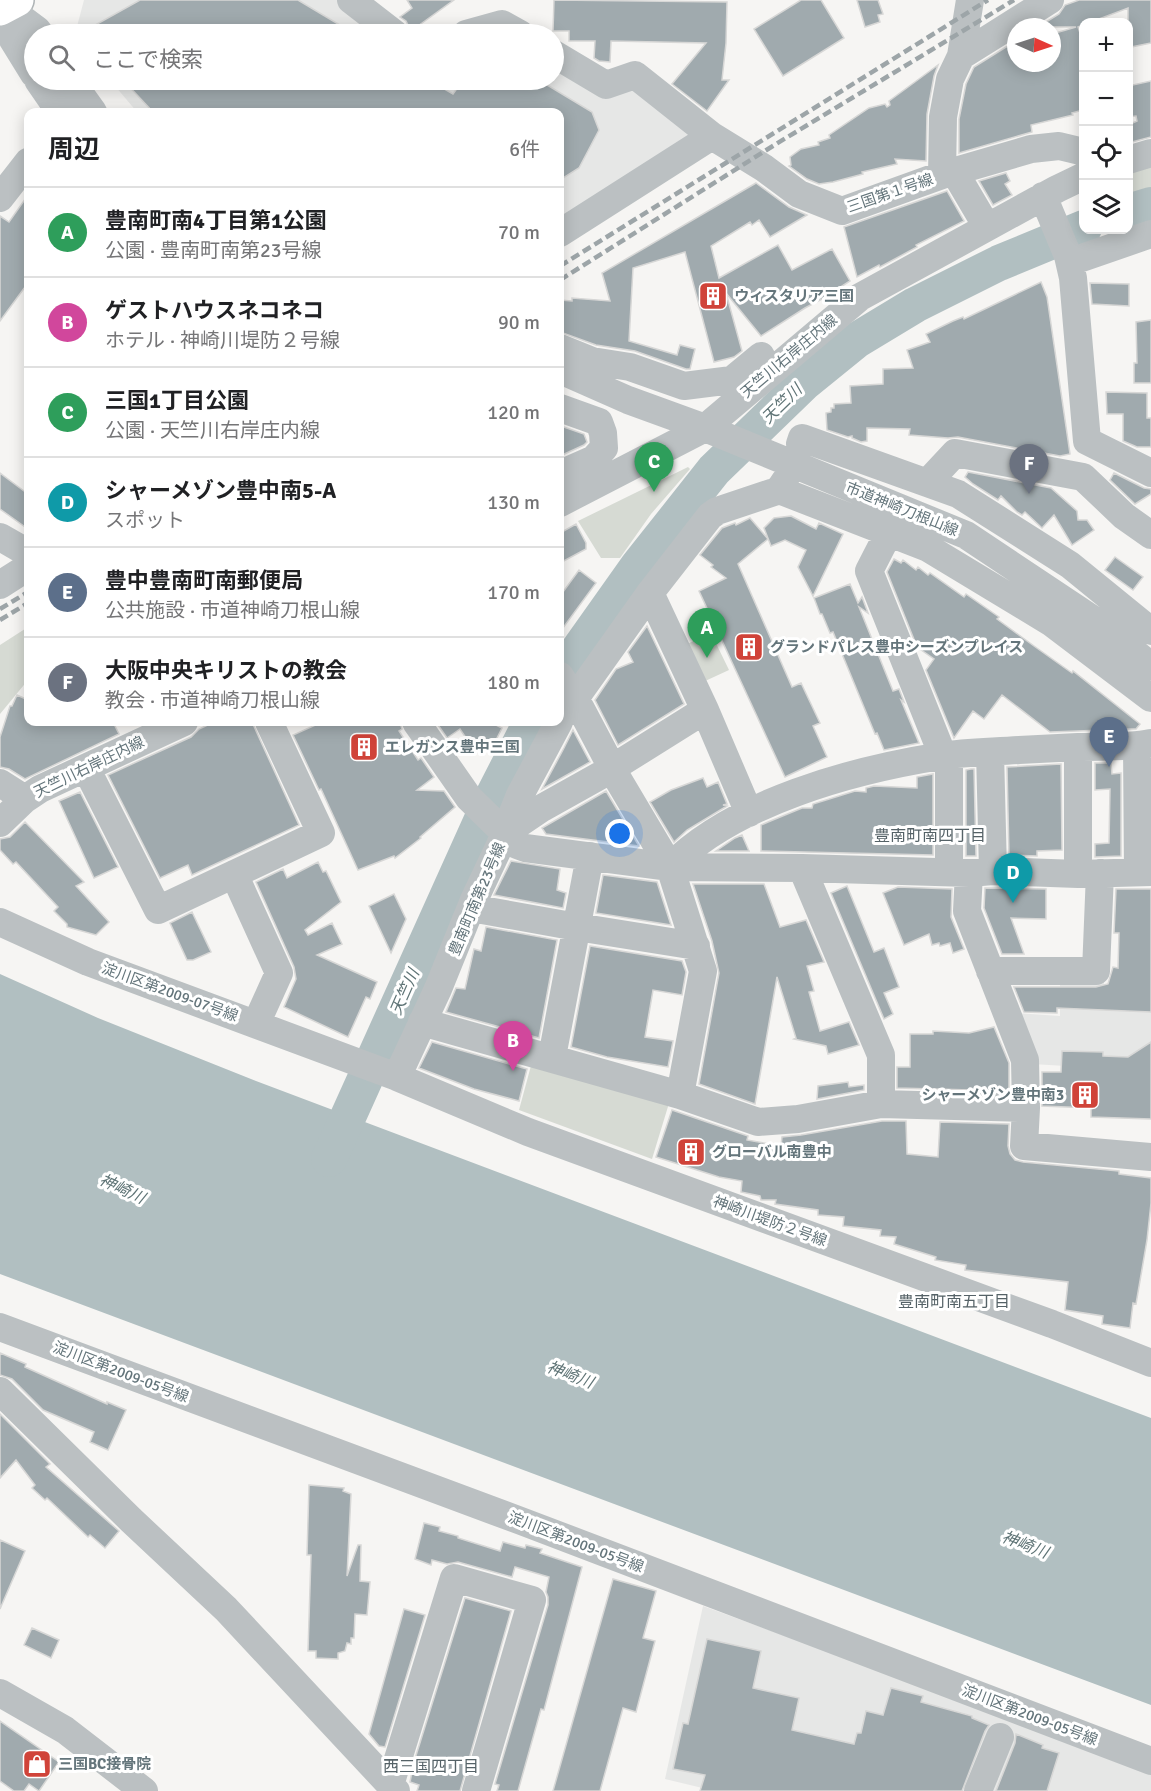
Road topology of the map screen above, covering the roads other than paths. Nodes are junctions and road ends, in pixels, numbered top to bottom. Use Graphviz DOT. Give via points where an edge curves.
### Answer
graph roads {
  1 [pos="351,0"];
  2 [pos="970,0"];
  3 [pos="1050,0"];
  4 [pos="6,4"];
  5 [pos="30,24"];
  6 [pos="382,24"];
  7 [pos="961,56"];
  8 [pos="24,58"];
  9 [pos="564,60"];
  10 [pos="45,90"];
  11 [pos="77,90"];
  12 [pos="57,108"];
  13 [pos="90,108"];
  14 [pos="712,136"];
  15 [pos="1079,151"];
  16 [pos="1151,153"];
  17 [pos="1133,158"];
  18 [pos="24,167"];
  19 [pos="948,173"];
  20 [pos="1079,180"];
  21 [pos="0,198"];
  22 [pos="1048,208"];
  23 [pos="987,227"];
  24 [pos="564,230"];
  25 [pos="1148,237"];
  26 [pos="1069,259"];
  27 [pos="860,297"];
  28 [pos="564,350"];
  29 [pos="564,372"];
  30 [pos="564,384"];
  31 [pos="628,400"];
  32 [pos="564,409"];
  33 [pos="711,431"];
  34 [pos="1087,441"];
  35 [pos="789,462"];
  36 [pos="564,472"];
  37 [pos="1151,473"];
  38 [pos="1083,477"];
  39 [pos="927,483"];
  40 [pos="564,501"];
  41 [pos="889,532"];
  42 [pos="1151,535"];
  43 [pos="0,537"];
  44 [pos="24,551"];
  45 [pos="24,570"];
  46 [pos="0,585"];
  47 [pos="650,593"];
  48 [pos="1151,631"];
  49 [pos="1151,666"];
  50 [pos="1151,698"];
  51 [pos="564,702"];
  52 [pos="705,710"];
  53 [pos="175,726"];
  54 [pos="271,726"];
  55 [pos="419,726"];
  56 [pos="553,726"];
  57 [pos="1144,744"];
  58 [pos="1078,747"];
  59 [pos="990,752"];
  60 [pos="943,756"];
  61 [pos="612,767"];
  62 [pos="86,768"];
  63 [pos="0,783"];
  64 [pos="25,799"];
  65 [pos="749,813"];
  66 [pos="0,822"];
  67 [pos="503,831"];
  68 [pos="590,856"];
  69 [pos="670,867"];
  70 [pos="802,868"];
  71 [pos="970,872"];
  72 [pos="1144,872"];
  73 [pos="1089,873"];
  74 [pos="234,874"];
  75 [pos="471,908"];
  76 [pos="0,922"];
  77 [pos="577,927"];
  78 [pos="696,946"];
  79 [pos="990,971"];
  80 [pos="422,1022"];
  81 [pos="256,1024"];
  82 [pos="552,1057"];
  83 [pos="394,1076"];
  84 [pos="680,1095"];
  85 [pos="881,1104"];
  86 [pos="1026,1108"];
  87 [pos="1151,1157"];
  88 [pos="0,1327"];
  89 [pos="1151,1363"];
  90 [pos="0,1391"];
  91 [pos="0,1692"];
  92 [pos="1000,1737"];
  93 [pos="1151,1761"];
  94 [pos="393,1788"];
  95 [pos="144,1791"];
  96 [pos="476,1791"];
  97 [pos="978,1791"];
  1 -- 6 [label="street"];
  2 -- 7 [label="street"];
  3 -- 7 [label="street"];
  4 -- 5 [label="street"];
  4 -- 8 [label="street" via="13,40"];
  7 -- 19 [label="street" via="950,79 943,117"];
  9 -- 14 [label="street, 三国第１号線" via="606,85 634,75"];
  10 -- 12 [label="street"];
  11 -- 13 [label="street"];
  14 -- 19 [label="street, 三国第１号線" via="799,194 842,211"];
  14 -- 24 [label="street"];
  15 -- 19 [label="street, 三国第１号線" via="1059,146 1030,149"];
  16 -- 17 [label="street"];
  18 -- 21 [label="street"];
  19 -- 23 [label="street"];
  20 -- 22 [label="street, 天竺川右岸庄内線"];
  22 -- 23 [label="street, 天竺川右岸庄内線"];
  22 -- 26 [label="street"];
  23 -- 27 [label="street, 天竺川右岸庄内線"];
  25 -- 26 [label="street"];
  26 -- 34 [label="street"];
  27 -- 28 [label="street" via="791,331 732,380 684,386"];
  27 -- 33 [label="street, 天竺川右岸庄内線"];
  29 -- 31 [label="street"];
  30 -- 31 [label="street"];
  31 -- 33 [label="street, 市道神崎刀根山線"];
  32 -- 36 [label="street" via="598,422 604,448 594,459"];
  33 -- 35 [label="street, 市道神崎刀根山線"];
  33 -- 40 [label="street, 天竺川右岸庄内線"];
  34 -- 37 [label="street"];
  34 -- 38 [label="street"];
  35 -- 39 [label="street"];
  35 -- 41 [label="street"];
  35 -- 47 [label="street, 豊南町南第23号線" via="710,516"];
  35 -- 49 [label="street, 市道神崎刀根山線" via="966,535 1098,623"];
  38 -- 39 [label="street" via="955,453"];
  38 -- 42 [label="street" via="1124,516"];
  39 -- 48 [label="street" via="958,494 1070,565"];
  41 -- 50 [label="street" via="928,548 1052,622"];
  41 -- 60 [label="street" via="869,571"];
  43 -- 44 [label="street"];
  45 -- 46 [label="street"];
  47 -- 51 [label="street, 豊南町南第23号線"];
  47 -- 52 [label="street"];
  51 -- 61 [label="street" via="581,709"];
  52 -- 61 [label="street"];
  52 -- 65 [label="street"];
  53 -- 62 [label="street, 天竺川右岸庄内線"];
  54 -- 74 [label="street" via="321,833"];
  55 -- 67 [label="street" via="469,798"];
  56 -- 67 [label="street, 豊南町南第23号線"];
  57 -- 58 [label="street"];
  57 -- 72 [label="street"];
  58 -- 59 [label="street"];
  58 -- 73 [label="street"];
  59 -- 60 [label="street"];
  59 -- 71 [label="street"];
  60 -- 65 [label="street" via="864,771"];
  60 -- 71 [label="street" via="949,764"];
  61 -- 67 [label="street"];
  61 -- 69 [label="street"];
  62 -- 64 [label="street, 天竺川右岸庄内線"];
  62 -- 74 [label="street" via="158,910"];
  63 -- 64 [label="street"];
  64 -- 66 [label="street, 天竺川右岸庄内線"];
  65 -- 69 [label="street" via="682,854"];
  67 -- 68 [label="street" via="525,848"];
  67 -- 75 [label="street, 豊南町南第23号線"];
  68 -- 69 [label="street"];
  68 -- 77 [label="street"];
  69 -- 70 [label="street"];
  69 -- 78 [label="street"];
  70 -- 71 [label="street"];
  70 -- 85 [label="street" via="881,1055"];
  71 -- 73 [label="street"];
  71 -- 79 [label="street" via="967,911"];
  72 -- 73 [label="street"];
  73 -- 79 [label="street" via="1096,971"];
  74 -- 81 [label="street" via="279,973"];
  75 -- 77 [label="street"];
  75 -- 80 [label="street, 豊南町南第23号線"];
  76 -- 81 [label="street, 淀川区第2009-07号線" via="88,962"];
  77 -- 78 [label="street"];
  77 -- 82 [label="street"];
  78 -- 84 [label="street" via="703,971"];
  79 -- 86 [label="street" via="1025,1060"];
  80 -- 82 [label="street"];
  80 -- 83 [label="street, 豊南町南第23号線"];
  81 -- 83 [label="street, 淀川区第2009-07号線"];
  82 -- 84 [label="street"];
  83 -- 89 [label="street, 神崎川堤防２号線" via="528,1132"];
  84 -- 85 [label="street" via="758,1122"];
  85 -- 86 [label="street"];
  86 -- 87 [label="street" via="1024,1146"];
  88 -- 93 [label="street, 淀川区第2009-05号線"];
  90 -- 94 [label="street" via="199,1581"];
  91 -- 95 [label="street" via="65,1730"];
  92 -- 97 [label="street"];
  94 -- 96 [label="street" via="454,1578 532,1599"];
}
